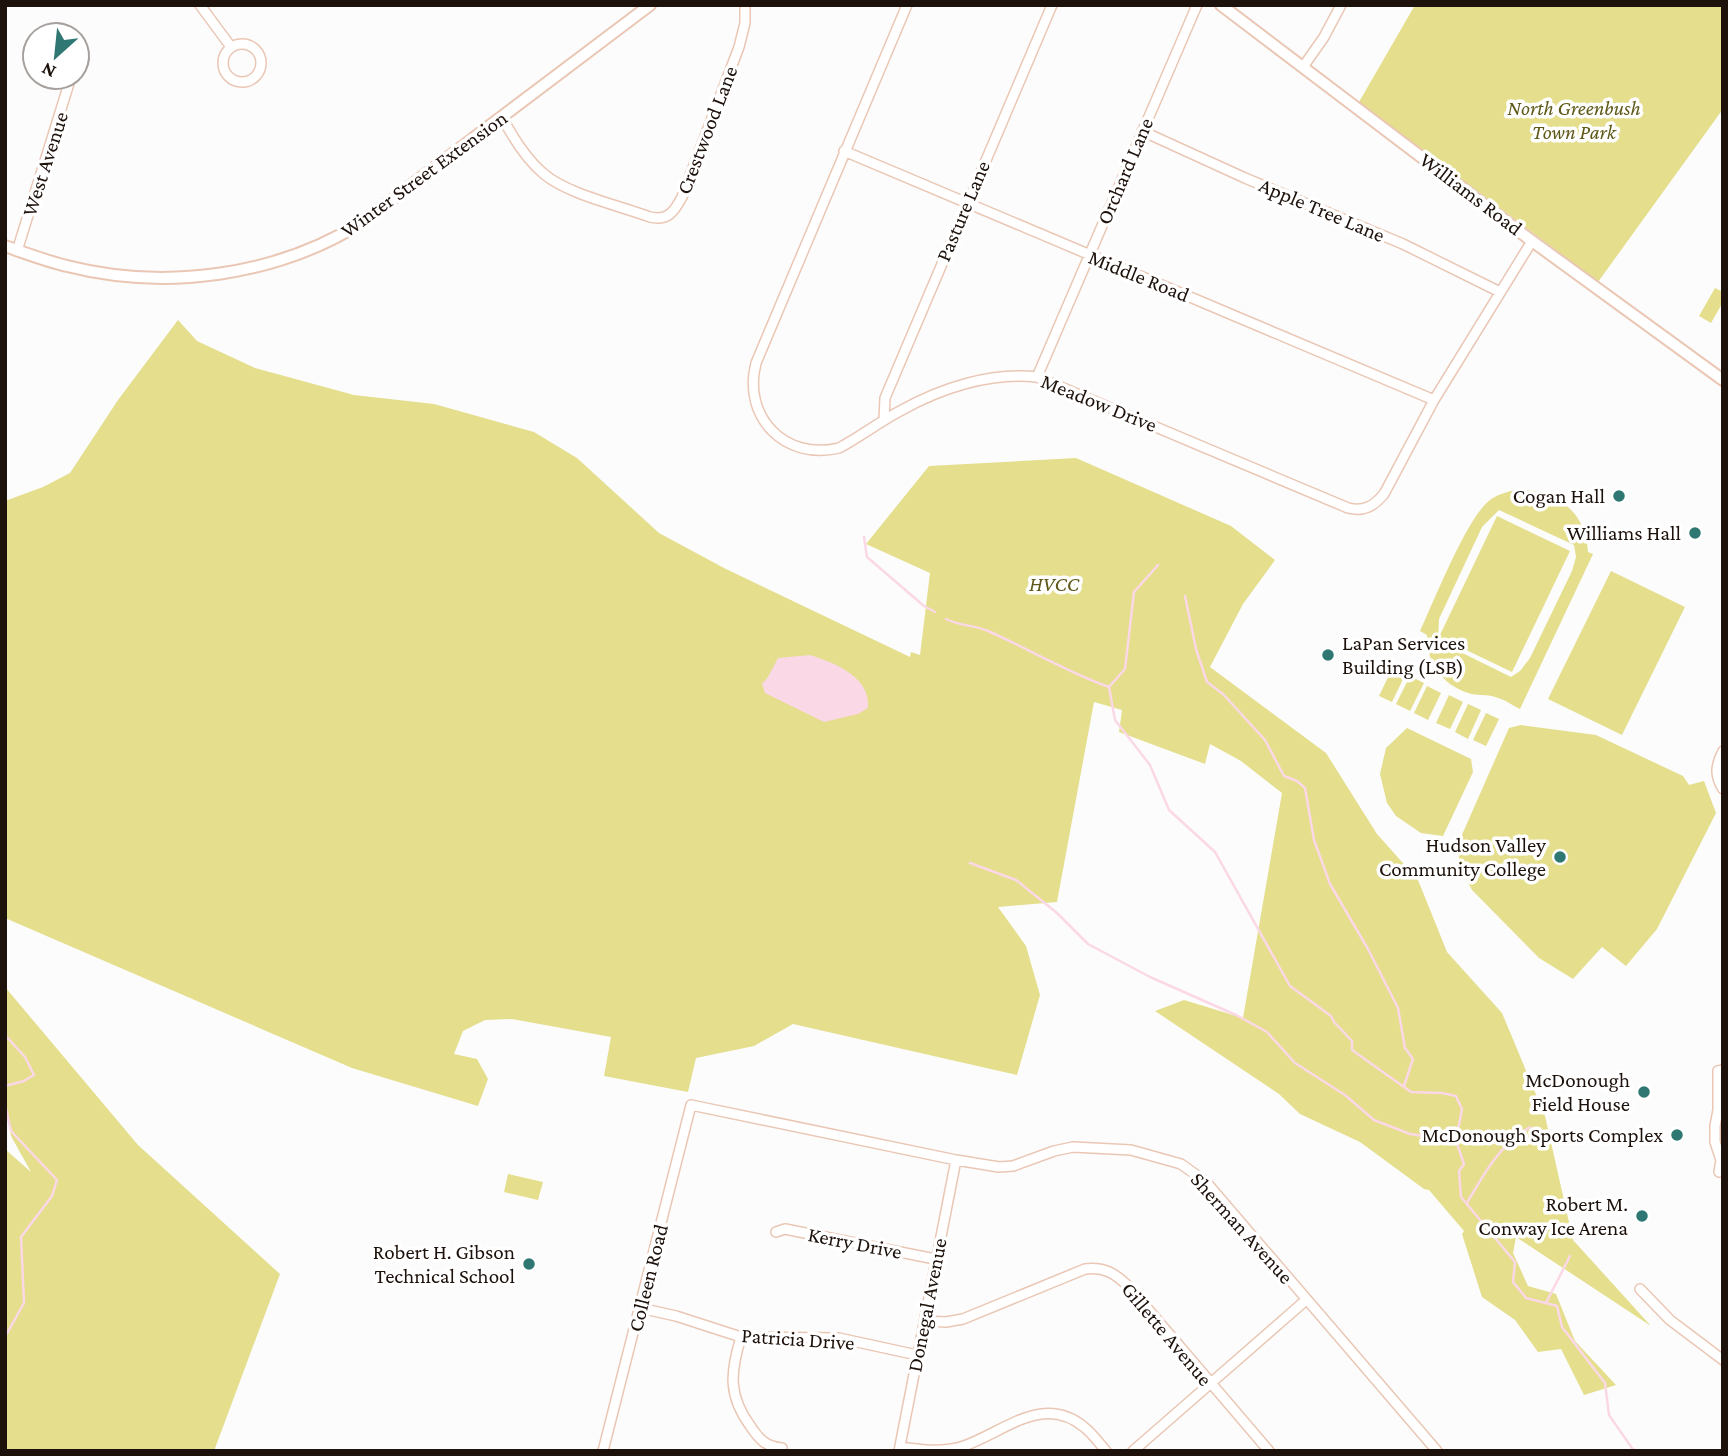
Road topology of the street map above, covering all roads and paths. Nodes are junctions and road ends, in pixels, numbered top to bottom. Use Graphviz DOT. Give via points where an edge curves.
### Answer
graph roads {
  1 [pos="200,5"];
  2 [pos="650,5"];
  3 [pos="745,5"];
  4 [pos="906,5"];
  5 [pos="1052,5"];
  6 [pos="1198,5"];
  7 [pos="1221,5"];
  8 [pos="1341,5"];
  9 [pos="231,47"];
  10 [pos="1303,67"];
  11 [pos="67,91"];
  12 [pos="502,117"];
  13 [pos="1142,131"];
  14 [pos="844,151"];
  15 [pos="966,202"];
  16 [pos="1532,241"];
  17 [pos="5,246"];
  18 [pos="17,250"];
  19 [pos="1089,256"];
  20 [pos="1500,292"];
  21 [pos="1037,377"];
  22 [pos="1723,380"];
  23 [pos="1434,400"];
  24 [pos="884,420"];
  25 [pos="1723,751"];
  26 [pos="1721,786"];
  27 [pos="1723,1070"];
  28 [pos="691,1105"];
  29 [pos="956,1160"];
  30 [pos="1719,1172"];
  31 [pos="776,1232"];
  32 [pos="935,1259"];
  33 [pos="1640,1289"];
  34 [pos="1306,1300"];
  35 [pos="640,1308"];
  36 [pos="925,1321"];
  37 [pos="741,1337"];
  38 [pos="917,1355"];
  39 [pos="1723,1360"];
  40 [pos="1209,1384"];
  41 [pos="782,1448"];
  42 [pos="899,1449"];
  43 [pos="603,1451"];
  44 [pos="1106,1451"];
  45 [pos="1133,1451"];
  46 [pos="1269,1451"];
  47 [pos="1437,1451"];
  1 -- 9 [label="street"];
  2 -- 12 [label="main road, Winter Street Extension"];
  3 -- 12 [label="street, Crestwood Lane" via="739,47 682,197 666,218 650,217 554,182 516,142"];
  4 -- 14 [label="street, Meadow Drive"];
  5 -- 15 [label="street, Pasture Lane"];
  6 -- 13 [label="street, Orchard Lane"];
  7 -- 10 [label="main road, Williams Road"];
  8 -- 10 [label="street"];
  9 -- 9 [label="street" via="223,64 228,75 239,82 251,80 262,65 259,52 249,44"];
  10 -- 16 [label="main road, Williams Road"];
  11 -- 18 [label="street, West Avenue"];
  12 -- 18 [label="main road, Winter Street Extension" via="361,223 314,249 274,262 162,278 86,270"];
  13 -- 19 [label="street, Orchard Lane"];
  13 -- 20 [label="street, Apple Tree Lane" via="1404,244"];
  14 -- 15 [label="street, Middle Road"];
  14 -- 24 [label="street, Meadow Drive" via="755,363 755,399 779,438 812,450 839,448"];
  15 -- 19 [label="street, Middle Road"];
  15 -- 24 [label="street, Pasture Lane" via="885,398"];
  16 -- 20 [label="street, Meadow Drive"];
  16 -- 22 [label="main road, Williams Road"];
  17 -- 18 [label="main road, Winter Street Extension"];
  19 -- 21 [label="street, Orchard Lane"];
  19 -- 23 [label="street, Middle Road"];
  20 -- 23 [label="street, Meadow Drive"];
  21 -- 23 [label="street, Meadow Drive" via="1356,510 1371,506 1384,494"];
  21 -- 24 [label="street, Meadow Drive" via="988,378 921,400"];
  25 -- 26 [label="street" via="1716,775"];
  27 -- 30 [label="street" via="1718,1071 1715,1126"];
  28 -- 29 [label="street, Sherman Avenue"];
  28 -- 35 [label="street, Colleen Road"];
  29 -- 32 [label="street, Donegal Avenue"];
  29 -- 34 [label="street, Sherman Avenue" via="1013,1166 1054,1151 1090,1147 1131,1150 1181,1164 1206,1182"];
  31 -- 32 [label="street, Kerry Drive" via="785,1229"];
  32 -- 36 [label="street, Donegal Avenue"];
  33 -- 39 [label="street" via="1670,1320"];
  34 -- 40 [label="street"];
  34 -- 47 [label="street, Sherman Avenue"];
  35 -- 37 [label="street, Patricia Drive"];
  35 -- 43 [label="street, Colleen Road"];
  36 -- 38 [label="street, Donegal Avenue"];
  36 -- 40 [label="street, Gillette Avenue" via="963,1319 1085,1269 1103,1269 1129,1287"];
  37 -- 38 [label="street, Patricia Drive" via="839,1338"];
  37 -- 41 [label="street" via="733,1372 736,1405 759,1439"];
  38 -- 42 [label="street, Donegal Avenue"];
  40 -- 45 [label="street"];
  40 -- 46 [label="street, Gillette Avenue"];
  42 -- 44 [label="street" via="964,1446 1023,1419 1052,1412 1085,1427"];
}
